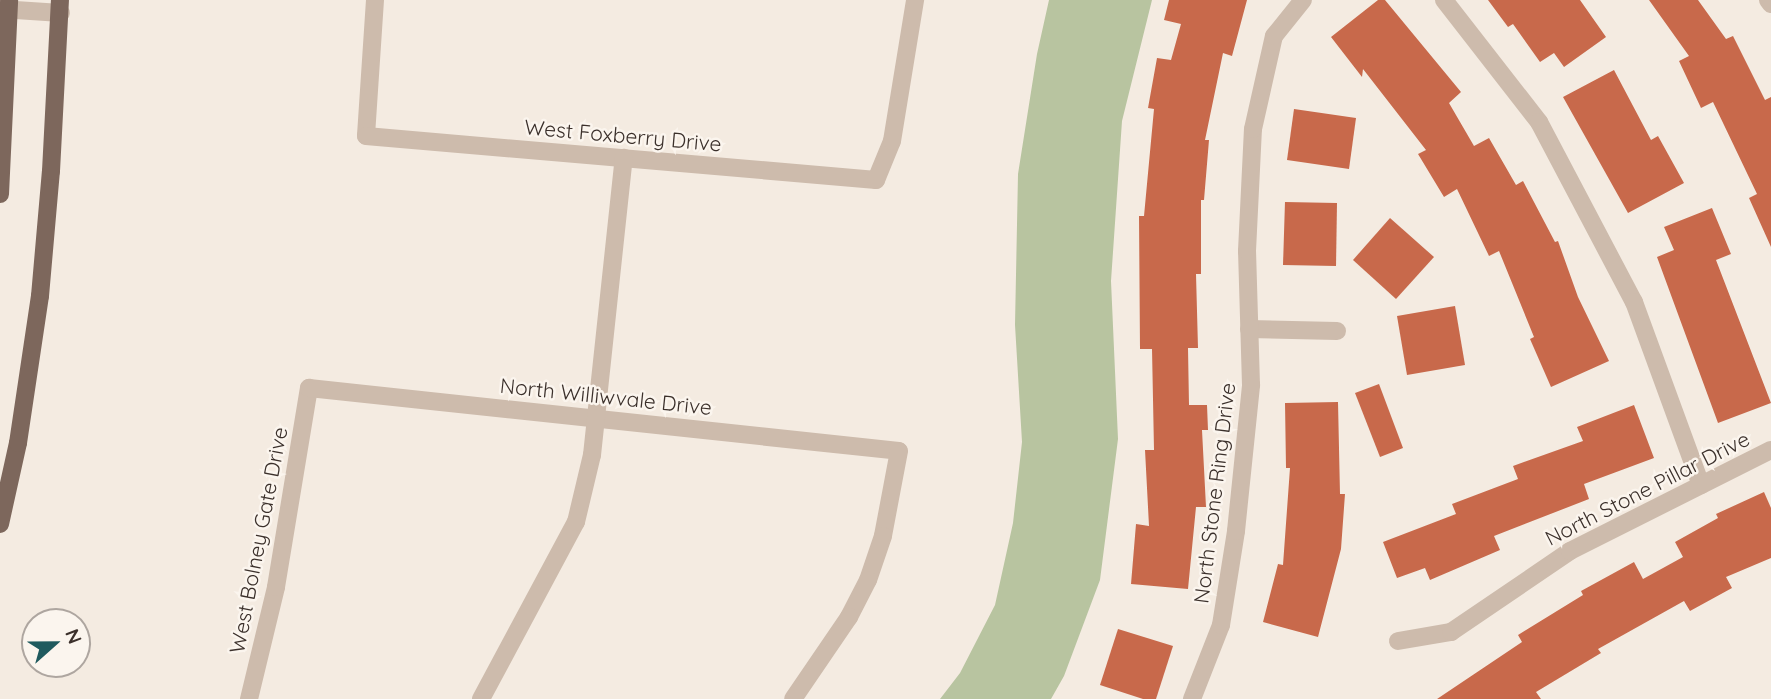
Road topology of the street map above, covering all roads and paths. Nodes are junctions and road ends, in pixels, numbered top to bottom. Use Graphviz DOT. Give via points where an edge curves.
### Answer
graph roads {
  1 [pos="375,0"];
  2 [pos="915,0"];
  3 [pos="1303,0"];
  4 [pos="1444,0"];
  5 [pos="6,6"];
  6 [pos="61,7"];
  7 [pos="624,158"];
  8 [pos="0,194"];
  9 [pos="1249,329"];
  10 [pos="1337,331"];
  11 [pos="309,388"];
  12 [pos="597,417"];
  13 [pos="1771,450"];
  14 [pos="1700,485"];
  15 [pos="0,524"];
  16 [pos="1398,641"];
  17 [pos="249,699"];
  18 [pos="481,699"];
  19 [pos="793,699"];
  20 [pos="1192,699"];
  1 -- 7 [label="street, West Foxberry Drive" via="366,136"];
  2 -- 7 [label="street, West Foxberry Drive" via="892,141 876,180"];
  3 -- 9 [label="street, North Stone Ring Drive" via="1274,36 1253,129 1247,251"];
  4 -- 14 [label="street" via="1539,121 1634,302"];
  5 -- 6 [label="street"];
  5 -- 8 [label="main road"];
  6 -- 15 [label="main road" via="40,296 18,443"];
  7 -- 12 [label="street"];
  9 -- 10 [label="street"];
  9 -- 20 [label="street, North Stone Ring Drive" via="1251,385 1222,625"];
  11 -- 12 [label="street, North Williwvale Drive"];
  11 -- 17 [label="street, West Bolney Gate Drive" via="276,587"];
  12 -- 18 [label="street" via="576,522"];
  12 -- 19 [label="street, North Williwvale Drive" via="899,450 883,536 868,580 849,618"];
  13 -- 14 [label="street, North Stone Pillar Drive"];
  14 -- 16 [label="street, North Stone Pillar Drive" via="1570,551 1451,632"];
}
